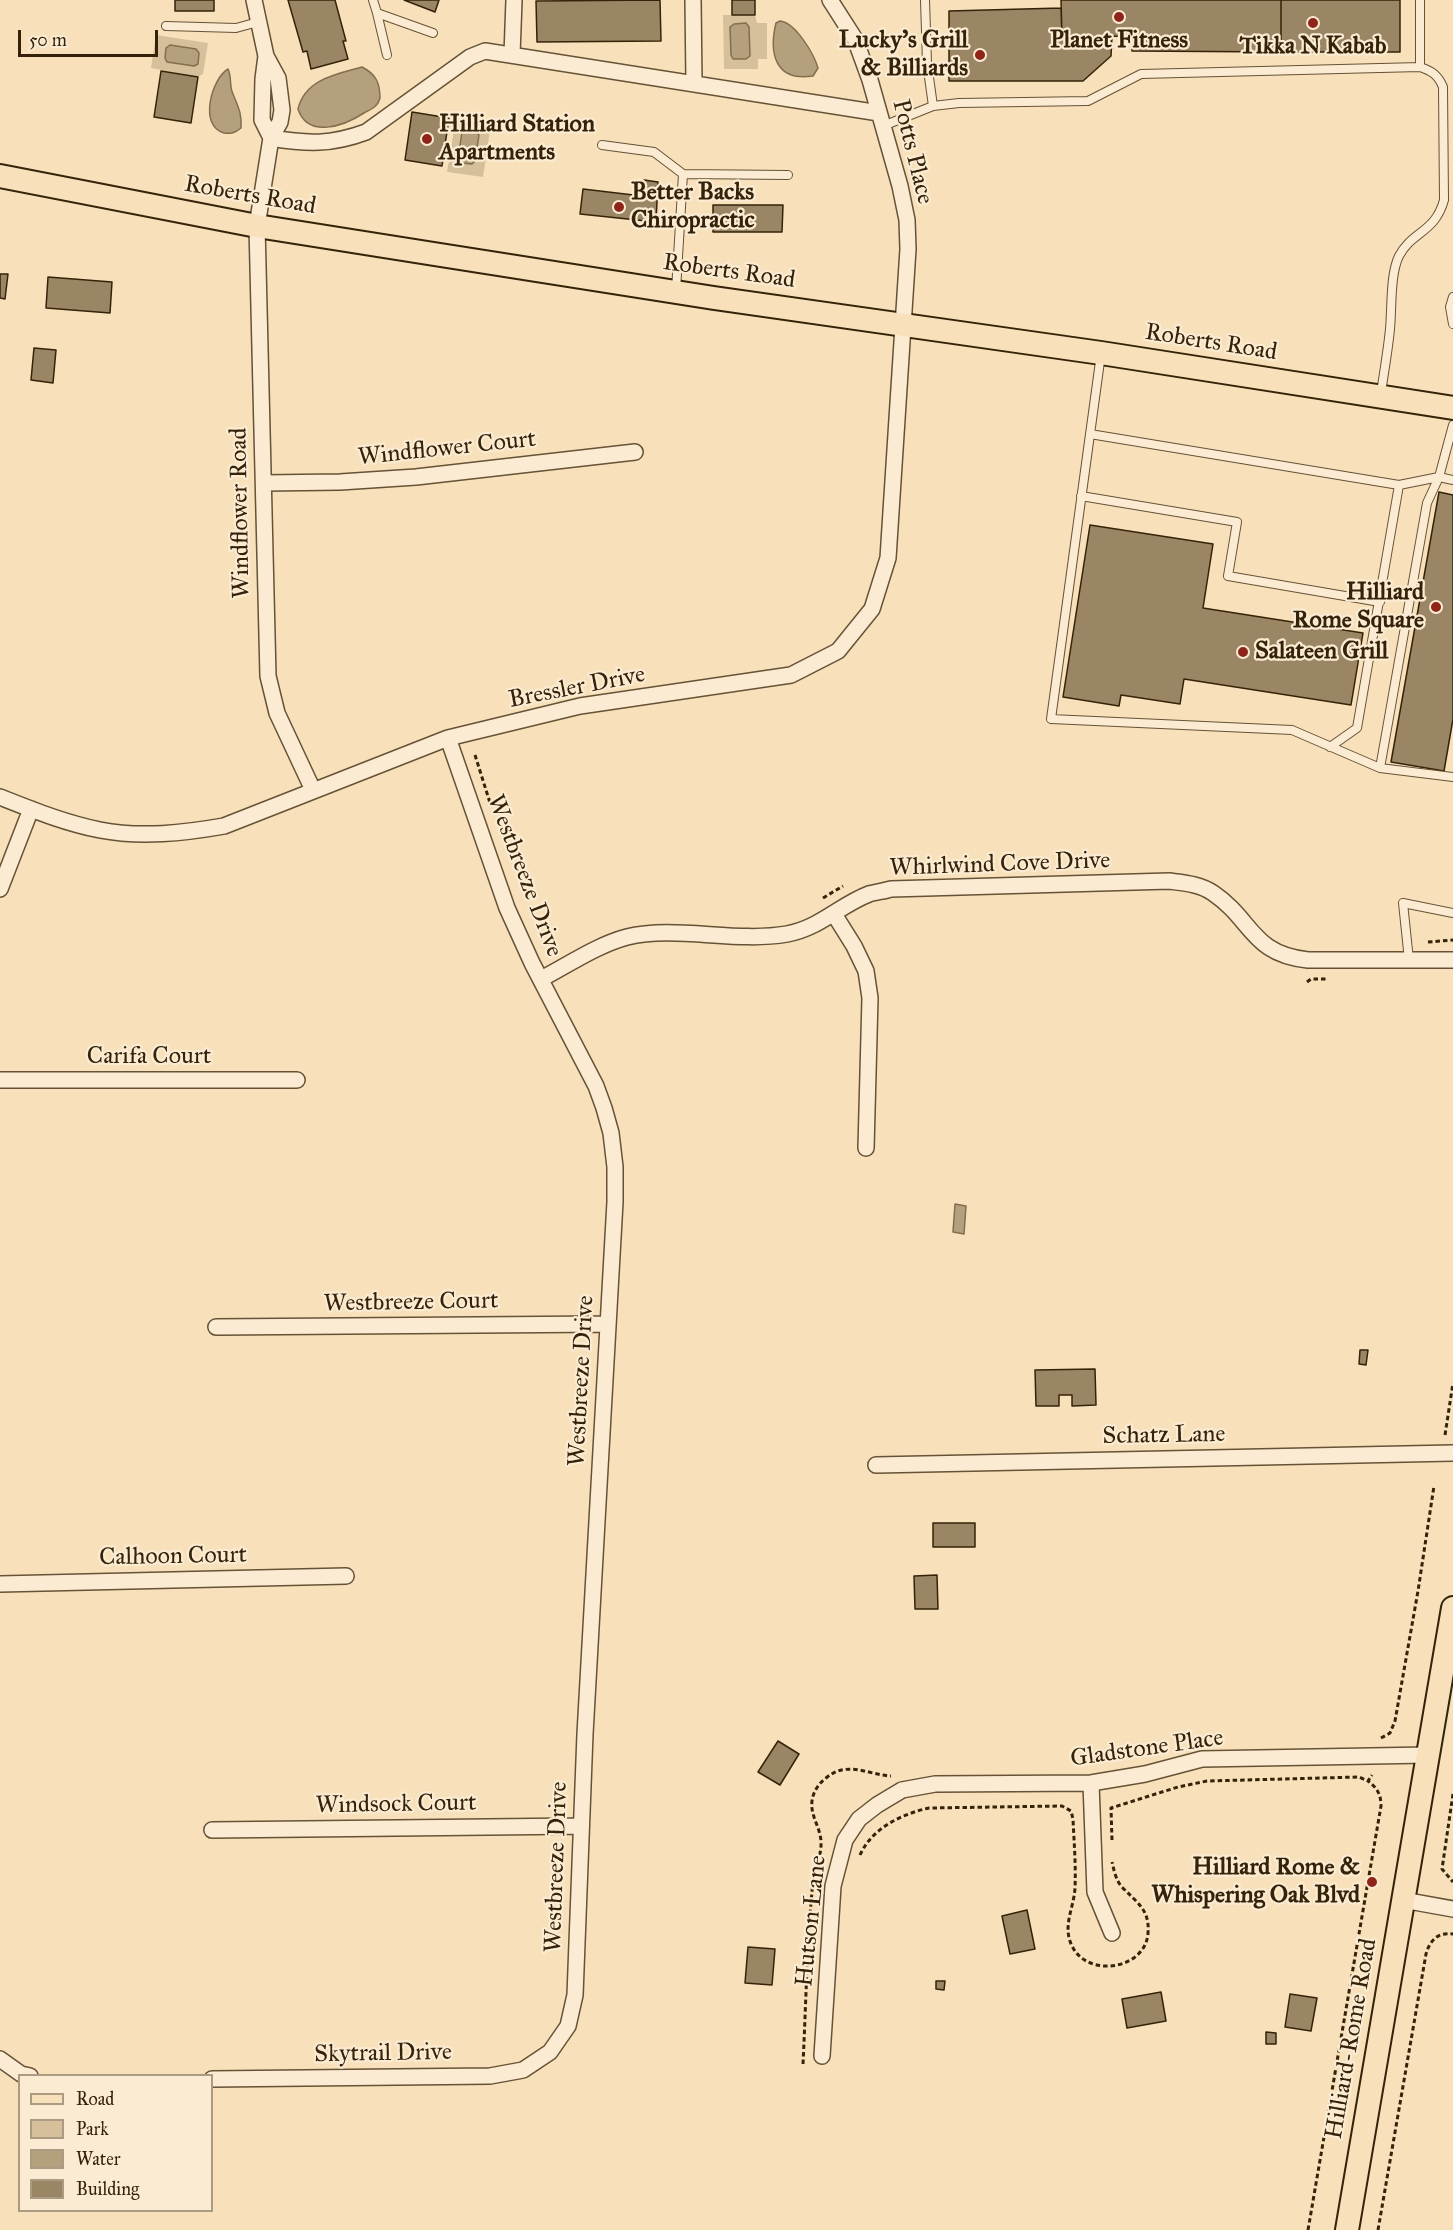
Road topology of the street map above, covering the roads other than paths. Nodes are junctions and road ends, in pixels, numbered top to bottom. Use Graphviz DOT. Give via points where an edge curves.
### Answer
graph roads {
  1 [pos="254,0"];
  2 [pos="373,0"];
  3 [pos="514,0"];
  4 [pos="693,0"];
  5 [pos="830,0"];
  6 [pos="926,0"];
  7 [pos="1420,0"];
  8 [pos="377,13"];
  9 [pos="258,22"];
  10 [pos="166,26"];
  11 [pos="433,33"];
  12 [pos="387,55"];
  13 [pos="512,55"];
  14 [pos="1420,67"];
  15 [pos="694,82"];
  16 [pos="933,106"];
  17 [pos="881,119"];
  18 [pos="272,138"];
  19 [pos="602,145"];
  20 [pos="683,174"];
  21 [pos="788,175"];
  22 [pos="0,176"];
  23 [pos="257,226"];
  24 [pos="675,292"];
  25 [pos="1453,297"];
  26 [pos="1453,324"];
  27 [pos="903,325"];
  28 [pos="1101,353"];
  29 [pos="1381,398"];
  30 [pos="1453,408"];
  31 [pos="1453,425"];
  32 [pos="1090,434"];
  33 [pos="635,452"];
  34 [pos="1439,477"];
  35 [pos="1453,480"];
  36 [pos="264,483"];
  37 [pos="1399,485"];
  38 [pos="1081,496"];
  39 [pos="1380,602"];
  40 [pos="448,738"];
  41 [pos="1330,747"];
  42 [pos="1380,768"];
  43 [pos="1453,777"];
  44 [pos="313,790"];
  45 [pos="0,797"];
  46 [pos="31,809"];
  47 [pos="0,889"];
  48 [pos="1453,913"];
  49 [pos="834,915"];
  50 [pos="1408,960"];
  51 [pos="1453,960"];
  52 [pos="541,980"];
  53 [pos="0,1080"];
  54 [pos="297,1080"];
  55 [pos="866,1148"];
  56 [pos="607,1324"];
  57 [pos="216,1327"];
  58 [pos="1453,1453"];
  59 [pos="876,1465"];
  60 [pos="346,1576"];
  61 [pos="0,1584"];
  62 [pos="1453,1608"];
  63 [pos="1428,1755"];
  64 [pos="1090,1784"];
  65 [pos="877,1804"];
  66 [pos="580,1826"];
  67 [pos="212,1830"];
  68 [pos="1403,1900"];
  69 [pos="1453,1909"];
  70 [pos="1112,1933"];
  71 [pos="550,2052"];
  72 [pos="822,2056"];
  73 [pos="0,2060"];
  74 [pos="21,2074"];
  75 [pos="213,2079"];
  76 [pos="1347,2230"];
  1 -- 9 [label="street, Windflower Road"];
  2 -- 8 [label="lane"];
  3 -- 13 [label="street"];
  4 -- 15 [label="street"];
  5 -- 17 [label="street, Potts Place" via="855,39"];
  6 -- 16 [label="lane" via="927,63"];
  7 -- 14 [label="lane"];
  8 -- 11 [label="lane"];
  8 -- 12 [label="lane"];
  9 -- 10 [label="lane" via="236,28"];
  9 -- 18 [label="street, Windflower Road" via="266,56 278,78 282,110"];
  13 -- 15 [label="street"];
  13 -- 18 [label="street" via="476,53 366,132 348,139 317,143"];
  14 -- 16 [label="lane" via="1141,74 1088,101"];
  14 -- 29 [label="lane" via="1438,76 1443,87 1444,200 1431,225 1399,256"];
  15 -- 17 [label="street"];
  16 -- 17 [label="lane"];
  17 -- 27 [label="street, Potts Place" via="907,219"];
  18 -- 23 [label="street, Windflower Road"];
  19 -- 20 [label="lane" via="654,152"];
  20 -- 21 [label="lane"];
  20 -- 24 [label="lane"];
  22 -- 23 [label="main road, Roberts Road"];
  23 -- 24 [label="main road, Roberts Road"];
  23 -- 36 [label="street, Windflower Road"];
  24 -- 27 [label="main road, Roberts Road"];
  25 -- 26 [label="lane"];
  27 -- 28 [label="main road, Roberts Road"];
  27 -- 40 [label="street, Bressler Drive" via="888,558 872,609 838,651 791,675 580,706"];
  28 -- 29 [label="main road, Roberts Road"];
  28 -- 32 [label="lane"];
  29 -- 30 [label="main road, Roberts Road"];
  31 -- 34 [label="lane"];
  32 -- 37 [label="lane"];
  32 -- 38 [label="lane"];
  33 -- 36 [label="street, Windflower Court" via="416,477"];
  34 -- 35 [label="lane"];
  34 -- 37 [label="lane"];
  34 -- 42 [label="lane" via="1427,503"];
  36 -- 44 [label="street, Windflower Road" via="268,676 277,713"];
  37 -- 39 [label="lane"];
  38 -- 39 [label="lane" via="1237,522 1228,576"];
  38 -- 41 [label="lane" via="1051,719 1292,730"];
  39 -- 41 [label="lane" via="1357,728"];
  40 -- 44 [label="street, Bressler Drive"];
  40 -- 52 [label="street, Westbreeze Drive" via="507,908"];
  41 -- 42 [label="lane"];
  42 -- 43 [label="lane"];
  44 -- 46 [label="street, Bressler Drive" via="224,826 187,832 102,830"];
  45 -- 46 [label="street, Bressler Drive"];
  46 -- 47 [label="street"];
  48 -- 50 [label="lane" via="1403,903"];
  49 -- 50 [label="street, Whirlwind Cove Drive" via="868,894 891,889 1169,881 1212,892 1271,951 1289,958"];
  49 -- 52 [label="street, Whirlwind Cove Drive" via="812,927 765,937 656,933 627,937"];
  49 -- 55 [label="street" via="866,971 870,998"];
  50 -- 51 [label="street, Whirlwind Cove Drive"];
  52 -- 56 [label="street, Westbreeze Drive" via="596,1086 611,1133 615,1202"];
  53 -- 54 [label="street, Carifa Court"];
  56 -- 57 [label="street, Westbreeze Court"];
  56 -- 66 [label="street, Westbreeze Drive"];
  58 -- 59 [label="street, Schatz Lane"];
  60 -- 61 [label="street, Calhoon Court"];
  62 -- 63 [label="main road, Hilliard-Rome Road"];
  63 -- 64 [label="street, Gladstone Place" via="1202,1759"];
  63 -- 68 [label="main road, Hilliard-Rome Road"];
  64 -- 65 [label="street, Gladstone Place" via="935,1784 902,1790"];
  64 -- 70 [label="street" via="1095,1892"];
  65 -- 72 [label="street, Hutson Lane" via="859,1819 845,1840 833,1886"];
  66 -- 67 [label="street, Windsock Court"];
  66 -- 71 [label="street, Westbreeze Drive" via="575,1995 568,2026"];
  68 -- 69 [label="street"];
  68 -- 76 [label="main road, Hilliard-Rome Road"];
  71 -- 75 [label="street, Skytrail Drive" via="522,2070 490,2076"];
  73 -- 74 [label="street"];
}
